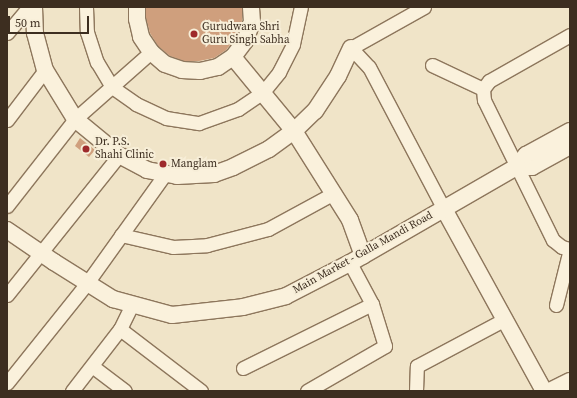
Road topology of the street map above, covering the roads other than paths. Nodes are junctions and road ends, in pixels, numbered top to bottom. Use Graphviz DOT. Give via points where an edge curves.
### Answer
graph roads {
  1 [pos="29,7"];
  2 [pos="34,7"];
  3 [pos="86,7"];
  4 [pos="137,7"];
  5 [pos="251,7"];
  6 [pos="300,7"];
  7 [pos="424,7"];
  8 [pos="7,33"];
  9 [pos="570,35"];
  10 [pos="351,48"];
  11 [pos="151,52"];
  12 [pos="233,57"];
  13 [pos="432,65"];
  14 [pos="45,70"];
  15 [pos="112,87"];
  16 [pos="483,89"];
  17 [pos="263,92"];
  18 [pos="75,119"];
  19 [pos="7,120"];
  20 [pos="294,131"];
  21 [pos="570,131"];
  22 [pos="570,146"];
  23 [pos="119,155"];
  24 [pos="516,167"];
  25 [pos="165,174"];
  26 [pos="334,193"];
  27 [pos="7,206"];
  28 [pos="444,209"];
  29 [pos="7,230"];
  30 [pos="121,235"];
  31 [pos="570,249"];
  32 [pos="40,253"];
  33 [pos="357,260"];
  34 [pos="87,282"];
  35 [pos="7,295"];
  36 [pos="132,304"];
  37 [pos="372,304"];
  38 [pos="556,306"];
  39 [pos="505,319"];
  40 [pos="120,329"];
  41 [pos="92,366"];
  42 [pos="243,368"];
  43 [pos="570,381"];
  44 [pos="7,383"];
  45 [pos="72,391"];
  46 [pos="125,391"];
  47 [pos="201,391"];
  48 [pos="307,391"];
  49 [pos="416,391"];
  50 [pos="544,391"];
  51 [pos="550,391"];
  1 -- 8 [label="street"];
  2 -- 14 [label="street" via="35,33"];
  3 -- 15 [label="street" via="87,32 97,62"];
  4 -- 11 [label="street" via="141,37"];
  5 -- 12 [label="street" via="252,22 245,41"];
  6 -- 17 [label="street" via="293,44 279,72"];
  7 -- 10 [label="street"];
  9 -- 16 [label="street" via="489,81"];
  10 -- 20 [label="street" via="338,76 315,111"];
  10 -- 28 [label="street" via="369,67"];
  11 -- 12 [label="street" via="171,66 200,72 218,67"];
  11 -- 15 [label="street"];
  12 -- 17 [label="street"];
  13 -- 16 [label="street"];
  14 -- 18 [label="street"];
  14 -- 19 [label="street"];
  15 -- 17 [label="street" via="136,104 166,118 199,124 238,109"];
  15 -- 18 [label="street"];
  16 -- 24 [label="street" via="484,100"];
  17 -- 20 [label="street"];
  18 -- 23 [label="street"];
  18 -- 27 [label="street"];
  20 -- 25 [label="street" via="269,148 214,174"];
  20 -- 26 [label="street"];
  21 -- 24 [label="street, Main Market - Galla Mandi Road" via="526,155"];
  22 -- 24 [label="street, Main Market - Galla Mandi Road" via="532,166"];
  23 -- 25 [label="street" via="147,170"];
  23 -- 32 [label="street"];
  24 -- 28 [label="street, Main Market - Galla Mandi Road"];
  24 -- 31 [label="street" via="553,240"];
  25 -- 30 [label="street"];
  26 -- 30 [label="street" via="268,229 207,245 173,247"];
  26 -- 33 [label="street" via="350,220"];
  28 -- 33 [label="street, Main Market - Galla Mandi Road"];
  28 -- 39 [label="street"];
  29 -- 32 [label="street, Main Market - Galla Mandi Road"];
  30 -- 34 [label="street"];
  31 -- 38 [label="street"];
  32 -- 34 [label="street, Main Market - Galla Mandi Road"];
  32 -- 35 [label="street"];
  33 -- 36 [label="street, Main Market - Galla Mandi Road" via="286,296 243,307 172,315"];
  33 -- 37 [label="street"];
  34 -- 36 [label="street, Main Market - Galla Mandi Road" via="113,299"];
  34 -- 44 [label="street"];
  36 -- 40 [label="street"];
  37 -- 42 [label="street"];
  37 -- 48 [label="street" via="385,346"];
  39 -- 49 [label="street" via="417,366"];
  39 -- 50 [label="street"];
  40 -- 41 [label="street"];
  40 -- 47 [label="street"];
  41 -- 45 [label="street"];
  41 -- 46 [label="street"];
  43 -- 51 [label="street"];
}
